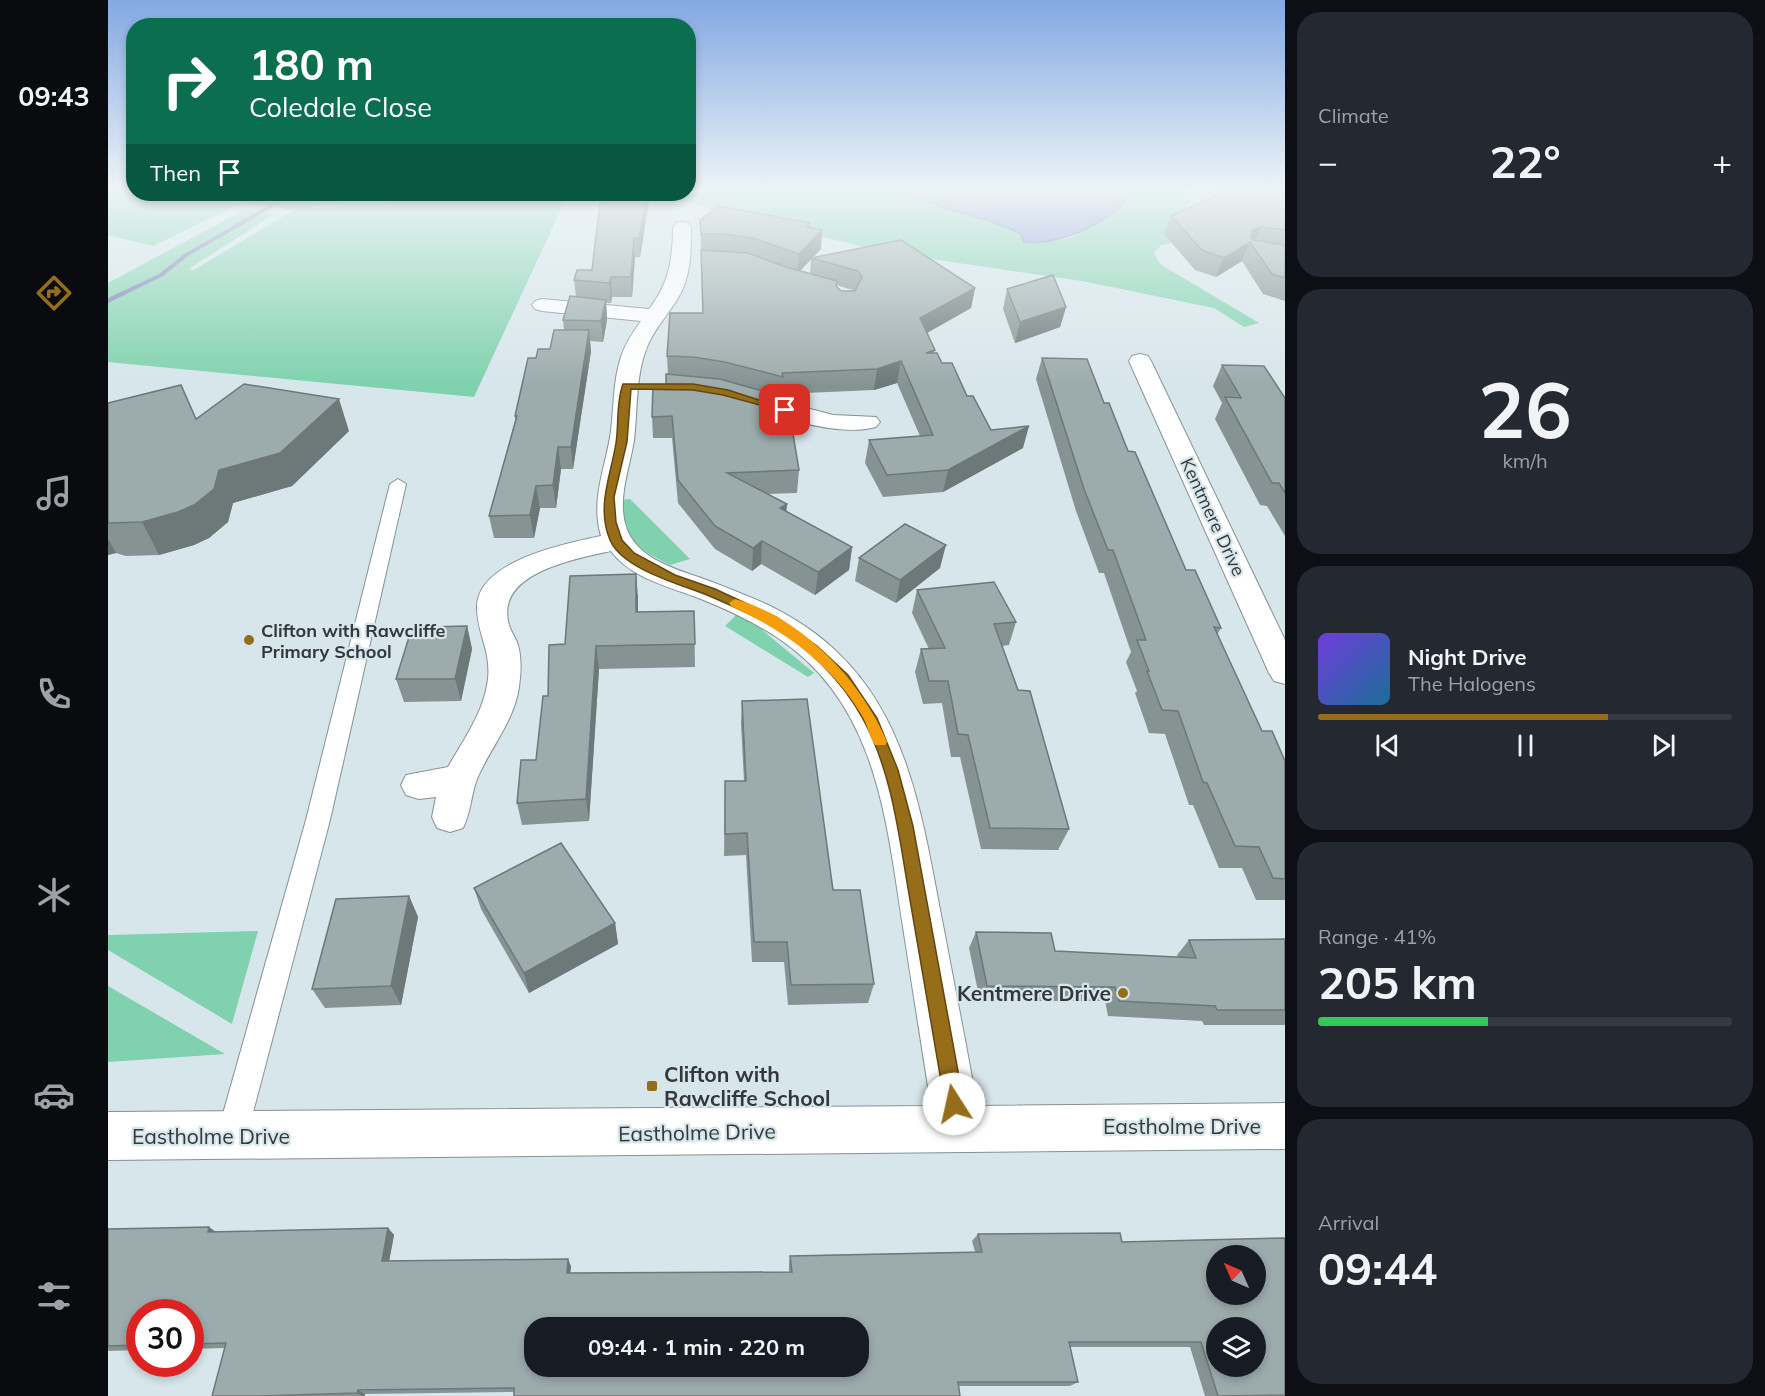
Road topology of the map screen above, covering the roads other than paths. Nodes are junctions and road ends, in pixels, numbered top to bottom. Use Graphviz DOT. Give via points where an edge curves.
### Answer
graph roads {
  1 [pos="691,255"];
  2 [pos="542,305"];
  3 [pos="654,316"];
  4 [pos="1140,361"];
  5 [pos="724,392"];
  6 [pos="868,422"];
  7 [pos="398,484"];
  8 [pos="616,541"];
  9 [pos="1285,673"];
  10 [pos="459,779"];
  11 [pos="419,786"];
  12 [pos="450,817"];
  13 [pos="1285,1126"];
  14 [pos="958,1128"];
  15 [pos="232,1135"];
  16 [pos="108,1136"];
  1 -- 3 [label="street" via="692,260"];
  2 -- 3 [label="street"];
  3 -- 8 [label="street" via="631,360 636,386 609,497"];
  4 -- 9 [label="street, Kentmere Drive"];
  5 -- 6 [label="street" via="831,428"];
  7 -- 15 [label="lane" via="318,820"];
  8 -- 10 [label="street" via="533,563 507,580 491,601 492,622 505,665 500,699"];
  8 -- 14 [label="street" via="630,556 650,567 771,620 812,649 843,678 870,718 891,770 905,826"];
  10 -- 11 [label="street"];
  10 -- 12 [label="street"];
  13 -- 14 [label="street, Eastholme Drive"];
  14 -- 15 [label="street, Eastholme Drive"];
  15 -- 16 [label="street, Eastholme Drive"];
}
